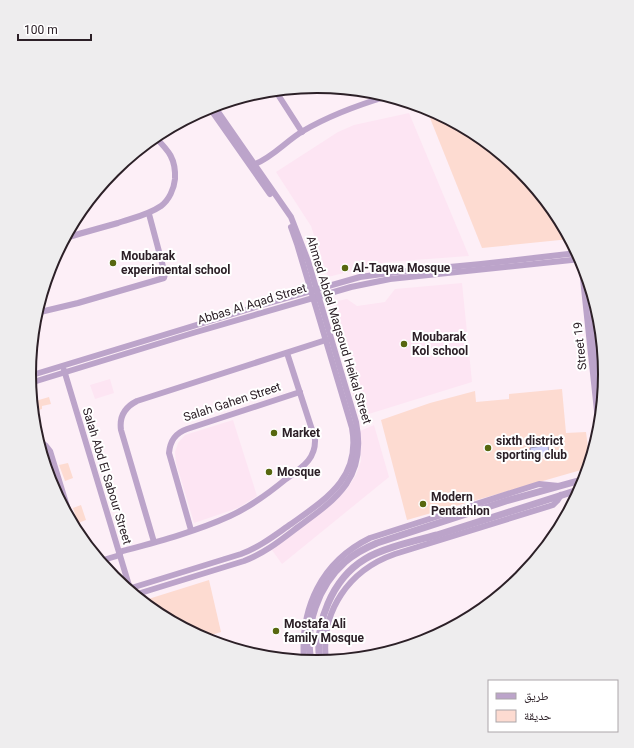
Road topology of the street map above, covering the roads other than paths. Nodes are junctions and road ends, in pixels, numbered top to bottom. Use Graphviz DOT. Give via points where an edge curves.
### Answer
graph roads {
  1 [pos="278,95"];
  2 [pos="377,99"];
  3 [pos="218,111"];
  4 [pos="213,113"];
  5 [pos="302,132"];
  6 [pos="159,141"];
  7 [pos="268,158"];
  8 [pos="254,164"];
  9 [pos="260,171"];
  10 [pos="149,214"];
  11 [pos="72,236"];
  12 [pos="571,254"];
  13 [pos="574,261"];
  14 [pos="584,288"];
  15 [pos="314,289"];
  16 [pos="316,296"];
  17 [pos="43,310"];
  18 [pos="326,340"];
  19 [pos="287,353"];
  20 [pos="63,369"];
  21 [pos="36,375"];
  22 [pos="36,380"];
  23 [pos="300,392"];
  24 [pos="597,399"];
  25 [pos="46,447"];
  26 [pos="577,481"];
  27 [pos="559,486"];
  28 [pos="342,487"];
  29 [pos="572,492"];
  30 [pos="560,495"];
  31 [pos="65,498"];
  32 [pos="516,498"];
  33 [pos="498,504"];
  34 [pos="521,508"];
  35 [pos="502,515"];
  36 [pos="191,530"];
  37 [pos="390,532"];
  38 [pos="397,536"];
  39 [pos="154,542"];
  40 [pos="387,550"];
  41 [pos="119,554"];
  42 [pos="241,554"];
  43 [pos="395,554"];
  44 [pos="106,559"];
  45 [pos="244,561"];
  46 [pos="127,581"];
  47 [pos="136,588"];
  48 [pos="141,593"];
  49 [pos="306,615"];
  50 [pos="311,628"];
  51 [pos="304,654"];
  52 [pos="326,654"];
  53 [pos="310,655"];
  54 [pos="320,655"];
  1 -- 5 [label="street"];
  2 -- 5 [label="street" via="346,109"];
  3 -- 8 [label="street, Ahmed Abdel Maqsoud Heikal Street"];
  4 -- 15 [label="street, Ahmed Abdel Maqsoud Heikal Street" via="288,220"];
  5 -- 7 [label="street"];
  6 -- 10 [label="street" via="173,158 176,168 175,182 171,194 164,203"];
  7 -- 8 [label="street"];
  7 -- 9 [label="street"];
  8 -- 9 [label="street, Ahmed Abdel Maqsoud Heikal Street"];
  9 -- 15 [label="street, Ahmed Abdel Maqsoud Heikal Street" via="291,217"];
  10 -- 11 [label="street"];
  10 -- 17 [label="street" via="164,278"];
  12 -- 15 [label="street, Abbas Al Aqad Street" via="360,277"];
  13 -- 16 [label="street, Abbas Al Aqad Street" via="390,279"];
  14 -- 24 [label="street, Street 19"];
  15 -- 16 [label="street, Ahmed Abdel Maqsoud Heikal Street"];
  15 -- 20 [label="street, Abbas Al Aqad Street"];
  16 -- 18 [label="street, Ahmed Abdel Maqsoud Heikal Street"];
  16 -- 20 [label="street, Abbas Al Aqad Street"];
  16 -- 28 [label="street, Ahmed Abdel Maqsoud Heikal Street" via="358,432 358,452 352,475"];
  18 -- 19 [label="street"];
  18 -- 28 [label="street, Ahmed Abdel Maqsoud Heikal Street" via="353,432 351,459"];
  19 -- 23 [label="street"];
  19 -- 39 [label="street" via="137,401 123,412 121,430"];
  20 -- 21 [label="street, Abbas Al Aqad Street"];
  20 -- 22 [label="street, Abbas Al Aqad Street"];
  20 -- 41 [label="street, Salah Abd El Sabour Street"];
  23 -- 36 [label="street" via="315,439 310,460 276,487 236,513"];
  23 -- 36 [label="street, Salah Gahen Street" via="186,429 176,435 171,443 170,453"];
  25 -- 31 [label="street" via="50,451"];
  26 -- 27 [label="street"];
  27 -- 32 [label="street"];
  27 -- 37 [label="street" via="539,484"];
  28 -- 42 [label="street, Ahmed Abdel Maqsoud Heikal Street" via="259,546"];
  28 -- 45 [label="street, Ahmed Abdel Maqsoud Heikal Street" via="326,506 269,549"];
  29 -- 30 [label="street"];
  30 -- 34 [label="street"];
  30 -- 43 [label="street" via="558,502 552,505"];
  32 -- 33 [label="street"];
  32 -- 34 [label="street" via="516,504"];
  33 -- 35 [label="street" via="503,508"];
  33 -- 38 [label="street"];
  34 -- 35 [label="street"];
  35 -- 40 [label="street"];
  36 -- 39 [label="street"];
  37 -- 38 [label="street"];
  37 -- 49 [label="street" via="363,542 341,558 318,587"];
  38 -- 50 [label="street" via="361,550 345,562 320,595"];
  39 -- 41 [label="street"];
  40 -- 43 [label="street"];
  40 -- 54 [label="street" via="366,558 351,570 336,589 323,617 319,636"];
  41 -- 44 [label="street"];
  41 -- 46 [label="street, Salah Abd El Sabour Street"];
  42 -- 45 [label="street"];
  42 -- 47 [label="street, Ahmed Abdel Maqsoud Heikal Street"];
  43 -- 52 [label="street" via="369,566 344,589 329,619"];
  45 -- 48 [label="street, Ahmed Abdel Maqsoud Heikal Street"];
  49 -- 50 [label="street"];
  49 -- 51 [label="street"];
  50 -- 53 [label="street"];
}
